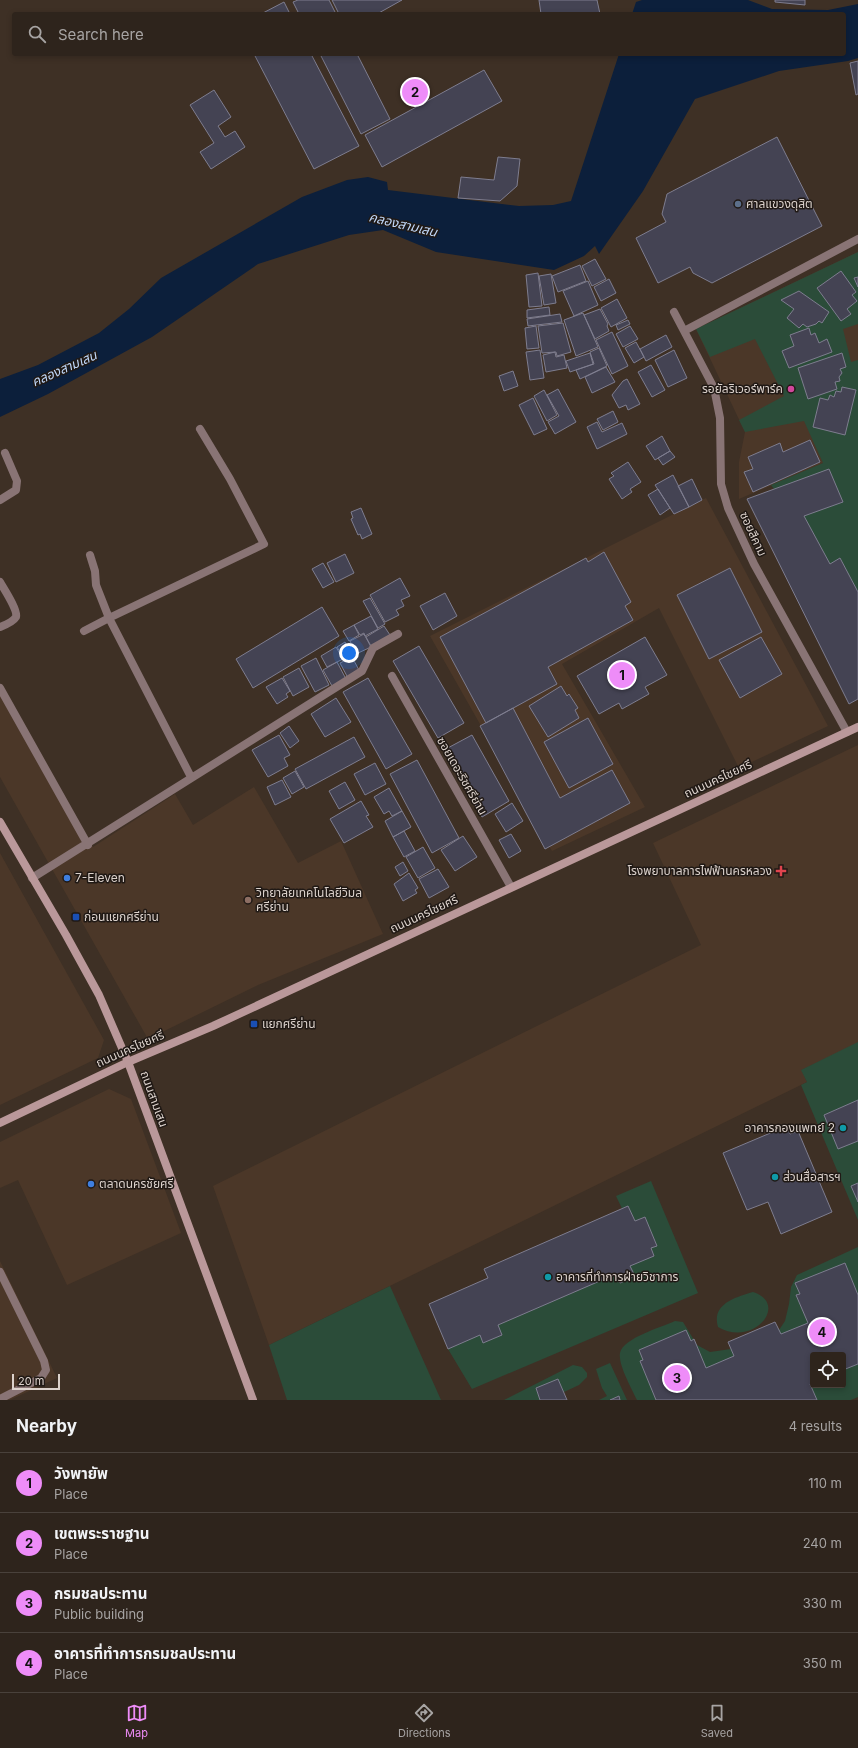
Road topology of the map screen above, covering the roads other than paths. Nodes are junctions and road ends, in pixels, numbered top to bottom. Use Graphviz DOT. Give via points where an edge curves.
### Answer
graph roads {
  1 [pos="858,239"];
  2 [pos="674,312"];
  3 [pos="684,331"];
  4 [pos="200,429"];
  5 [pos="5,453"];
  6 [pos="0,500"];
  7 [pos="90,554"];
  8 [pos="0,582"];
  9 [pos="109,618"];
  10 [pos="0,627"];
  11 [pos="84,631"];
  12 [pos="398,634"];
  13 [pos="392,676"];
  14 [pos="0,688"];
  15 [pos="858,727"];
  16 [pos="847,732"];
  17 [pos="191,777"];
  18 [pos="0,822"];
  19 [pos="88,845"];
  20 [pos="32,878"];
  21 [pos="511,887"];
  22 [pos="128,1062"];
  23 [pos="0,1123"];
  24 [pos="0,1272"];
  25 [pos="0,1399"];
  26 [pos="253,1400"];
  1 -- 3 [label="street"];
  2 -- 3 [label="street, ซอยสีคาม"];
  3 -- 16 [label="street, ซอยสีคาม" via="714,388 720,418 721,484 728,508 754,564"];
  4 -- 9 [label="street" via="264,544"];
  5 -- 6 [label="street" via="18,484 16,490"];
  7 -- 9 [label="street" via="96,585"];
  8 -- 10 [label="street" via="16,612 16,617 11,622"];
  9 -- 11 [label="street"];
  9 -- 17 [label="street"];
  12 -- 17 [label="street" via="373,648 362,671"];
  13 -- 21 [label="street, ซอยเดอะริชศรีย่าน"];
  14 -- 19 [label="street"];
  15 -- 16 [label="street, ถนนนครไชยศรี"];
  16 -- 21 [label="street, ถนนนครไชยศรี"];
  17 -- 19 [label="street"];
  18 -- 20 [label="street, ถนนสามเสน"];
  19 -- 20 [label="street"];
  20 -- 22 [label="street, ถนนสามเสน" via="99,995"];
  21 -- 22 [label="street, ถนนนครไชยศรี" via="213,1026"];
  22 -- 23 [label="street, ถนนนครไชยศรี"];
  22 -- 26 [label="street, ถนนสามเสน"];
  24 -- 25 [label="street" via="44,1361 46,1370 41,1378"];
}
